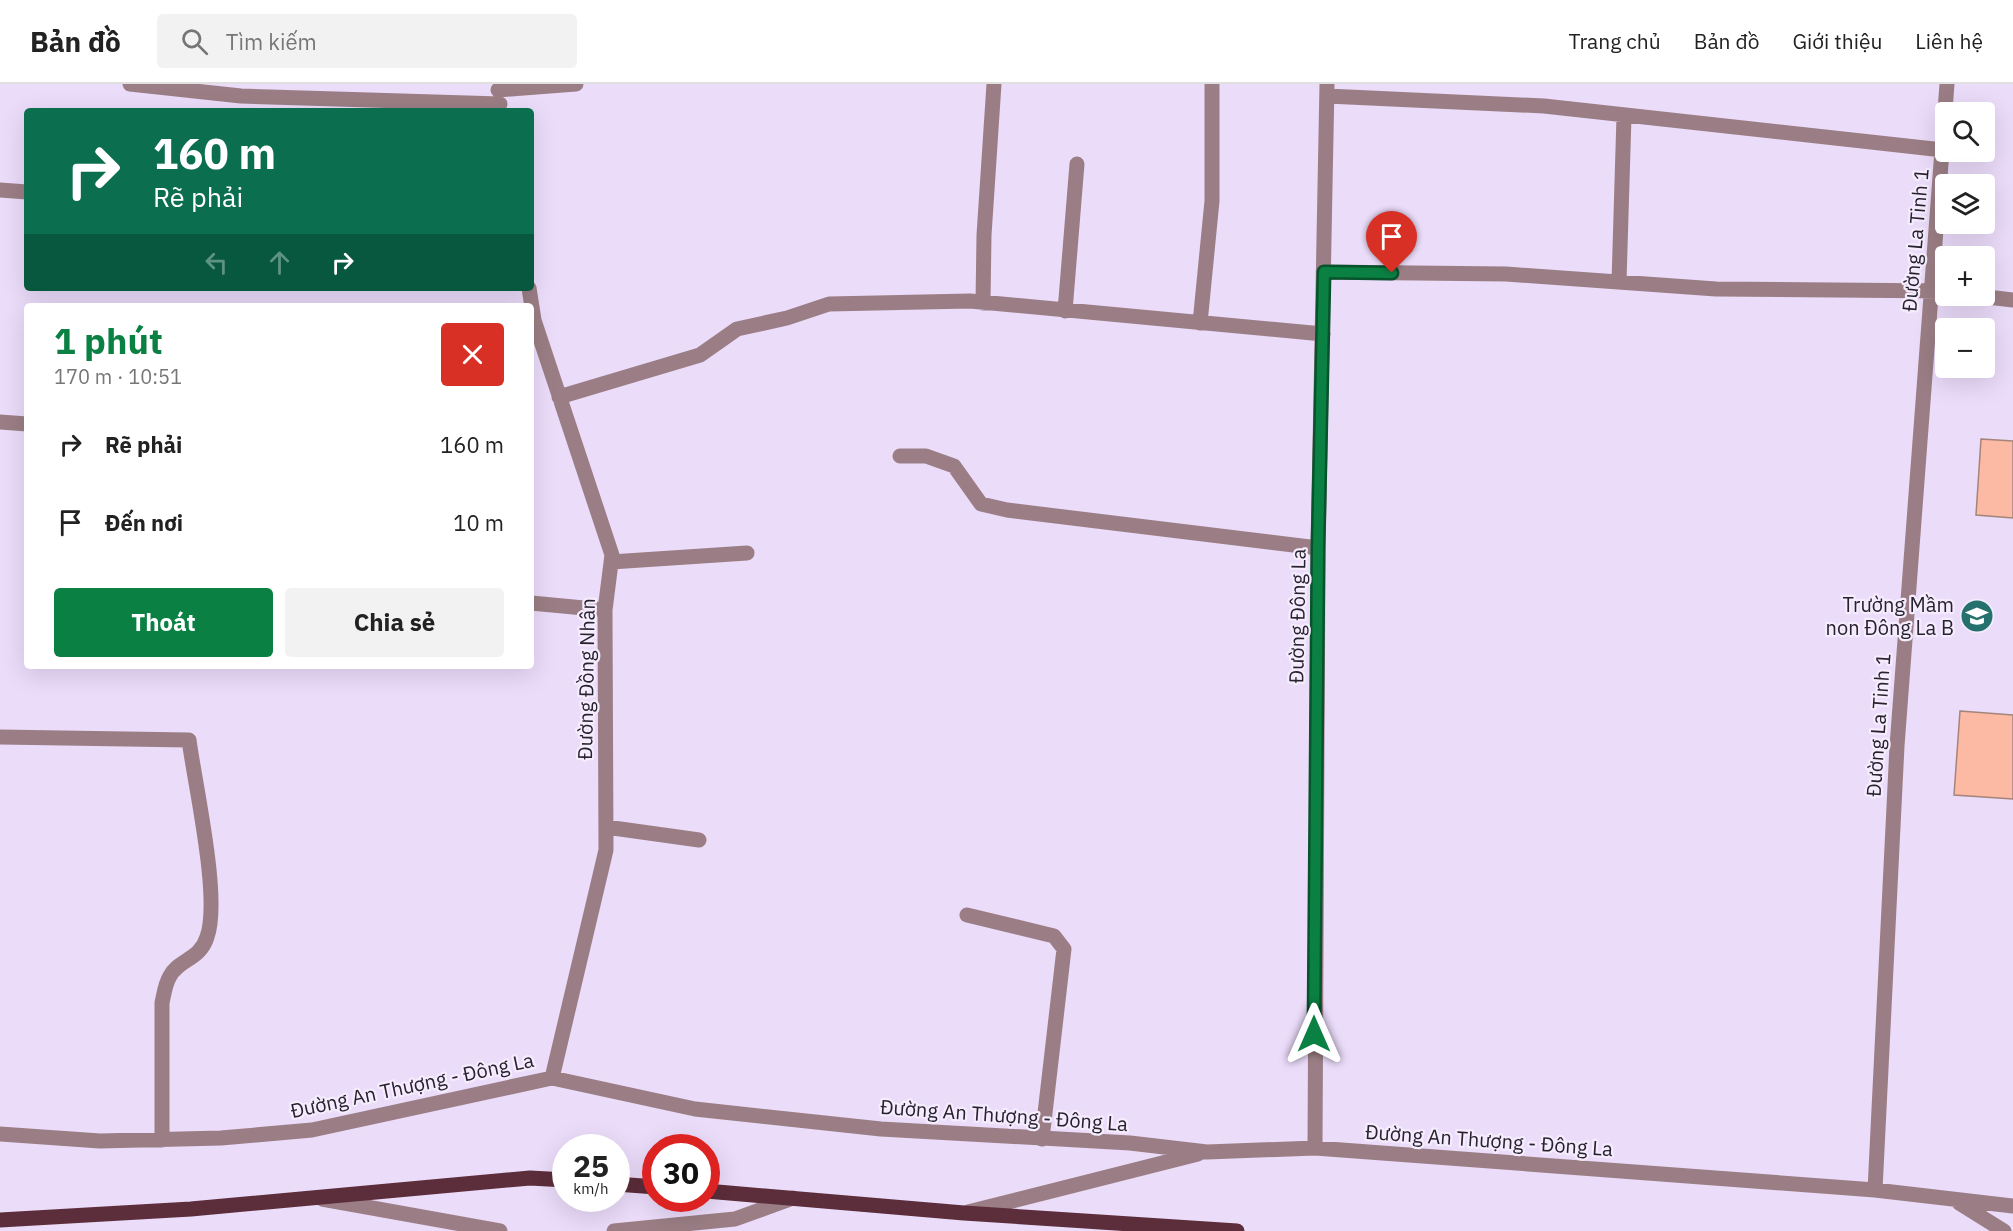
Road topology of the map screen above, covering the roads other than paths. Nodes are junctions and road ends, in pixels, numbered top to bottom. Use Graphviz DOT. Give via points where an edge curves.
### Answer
graph roads {
  1 [pos="130,84"];
  2 [pos="576,84"];
  3 [pos="994,84"];
  4 [pos="1212,84"];
  5 [pos="1947,84"];
  6 [pos="1327,90"];
  7 [pos="499,97"];
  8 [pos="1946,102"];
  9 [pos="1624,116"];
  10 [pos="1935,149"];
  11 [pos="1943,162"];
  12 [pos="1077,164"];
  13 [pos="0,190"];
  14 [pos="24,192"];
  15 [pos="1940,246"];
  16 [pos="1324,272"];
  17 [pos="1619,282"];
  18 [pos="1935,290"];
  19 [pos="1995,298"];
  20 [pos="2013,300"];
  21 [pos="983,303"];
  22 [pos="1938,306"];
  23 [pos="1065,310"];
  24 [pos="534,320"];
  25 [pos="1200,322"];
  26 [pos="1323,334"];
  27 [pos="559,397"];
  28 [pos="0,422"];
  29 [pos="24,424"];
  30 [pos="900,456"];
  31 [pos="1318,548"];
  32 [pos="747,553"];
  33 [pos="611,561"];
  34 [pos="534,603"];
  35 [pos="605,610"];
  36 [pos="0,737"];
  37 [pos="606,827"];
  38 [pos="699,840"];
  39 [pos="968,915"];
  40 [pos="552,1078"];
  41 [pos="0,1134"];
  42 [pos="1042,1139"];
  43 [pos="162,1140"];
  44 [pos="1315,1148"];
  45 [pos="1207,1152"];
  46 [pos="552,1179"];
  47 [pos="1875,1190"];
  48 [pos="720,1192"];
  49 [pos="794,1197"];
  50 [pos="319,1199"];
  51 [pos="1956,1201"];
  52 [pos="2013,1206"];
  53 [pos="964,1213"];
  54 [pos="0,1220"];
  55 [pos="500,1231"];
  56 [pos="614,1231"];
  57 [pos="1237,1231"];
  58 [pos="2004,1231"];
  1 -- 7 [label="street" via="241,96"];
  2 -- 7 [label="street"];
  3 -- 21 [label="street"];
  4 -- 25 [label="street" via="1212,201"];
  5 -- 8 [label="street, Đường La Tinh 1"];
  6 -- 9 [label="street"];
  6 -- 16 [label="street, Đường Đông La"];
  9 -- 10 [label="street"];
  9 -- 17 [label="street"];
  11 -- 15 [label="street, Đường La Tinh 1"];
  12 -- 23 [label="street"];
  13 -- 14 [label="street"];
  16 -- 17 [label="street" via="1506,274"];
  16 -- 26 [label="street, Đường Đông La"];
  17 -- 18 [label="street" via="1716,289"];
  19 -- 20 [label="street"];
  21 -- 23 [label="street"];
  21 -- 27 [label="street" via="829,304 788,318 737,328 700,355"];
  22 -- 47 [label="street, Đường La Tinh 1" via="1897,746"];
  23 -- 25 [label="street"];
  24 -- 27 [label="street, Đường Đồng Nhân"];
  25 -- 26 [label="street"];
  26 -- 31 [label="street, Đường Đông La"];
  27 -- 33 [label="street, Đường Đồng Nhân"];
  28 -- 29 [label="street"];
  30 -- 31 [label="street" via="926,456 954,466 981,504 1007,510"];
  31 -- 44 [label="street, Đường Đông La"];
  32 -- 33 [label="street"];
  33 -- 35 [label="street, Đường Đồng Nhân"];
  34 -- 35 [label="street"];
  35 -- 37 [label="street, Đường Đồng Nhân"];
  36 -- 43 [label="street" via="189,740 211,894 209,933 199,952 170,975 165,988"];
  37 -- 38 [label="street"];
  37 -- 40 [label="street, Đường Đồng Nhân" via="606,850"];
  39 -- 42 [label="street" via="1054,936 1064,949"];
  40 -- 42 [label="street, Đường An Thượng - Đông La" via="716,1112 881,1129"];
  40 -- 43 [label="street, Đường An Thượng - Đông La" via="312,1130"];
  41 -- 43 [label="street, Đường An Thượng - Đông La" via="100,1141"];
  42 -- 45 [label="street, Đường An Thượng - Đông La"];
  44 -- 45 [label="street, Đường An Thượng - Đông La"];
  44 -- 47 [label="street, Đường An Thượng - Đông La"];
  45 -- 53 [label="street"];
  46 -- 50 [label="main road" via="530,1178"];
  47 -- 51 [label="street, Đường An Thượng - Đông La"];
  48 -- 49 [label="main road"];
  49 -- 53 [label="main road"];
  49 -- 56 [label="street" via="735,1219"];
  50 -- 54 [label="main road"];
  50 -- 55 [label="street"];
  51 -- 52 [label="street, Đường An Thượng - Đông La"];
  51 -- 58 [label="street"];
  53 -- 57 [label="main road"];
}
